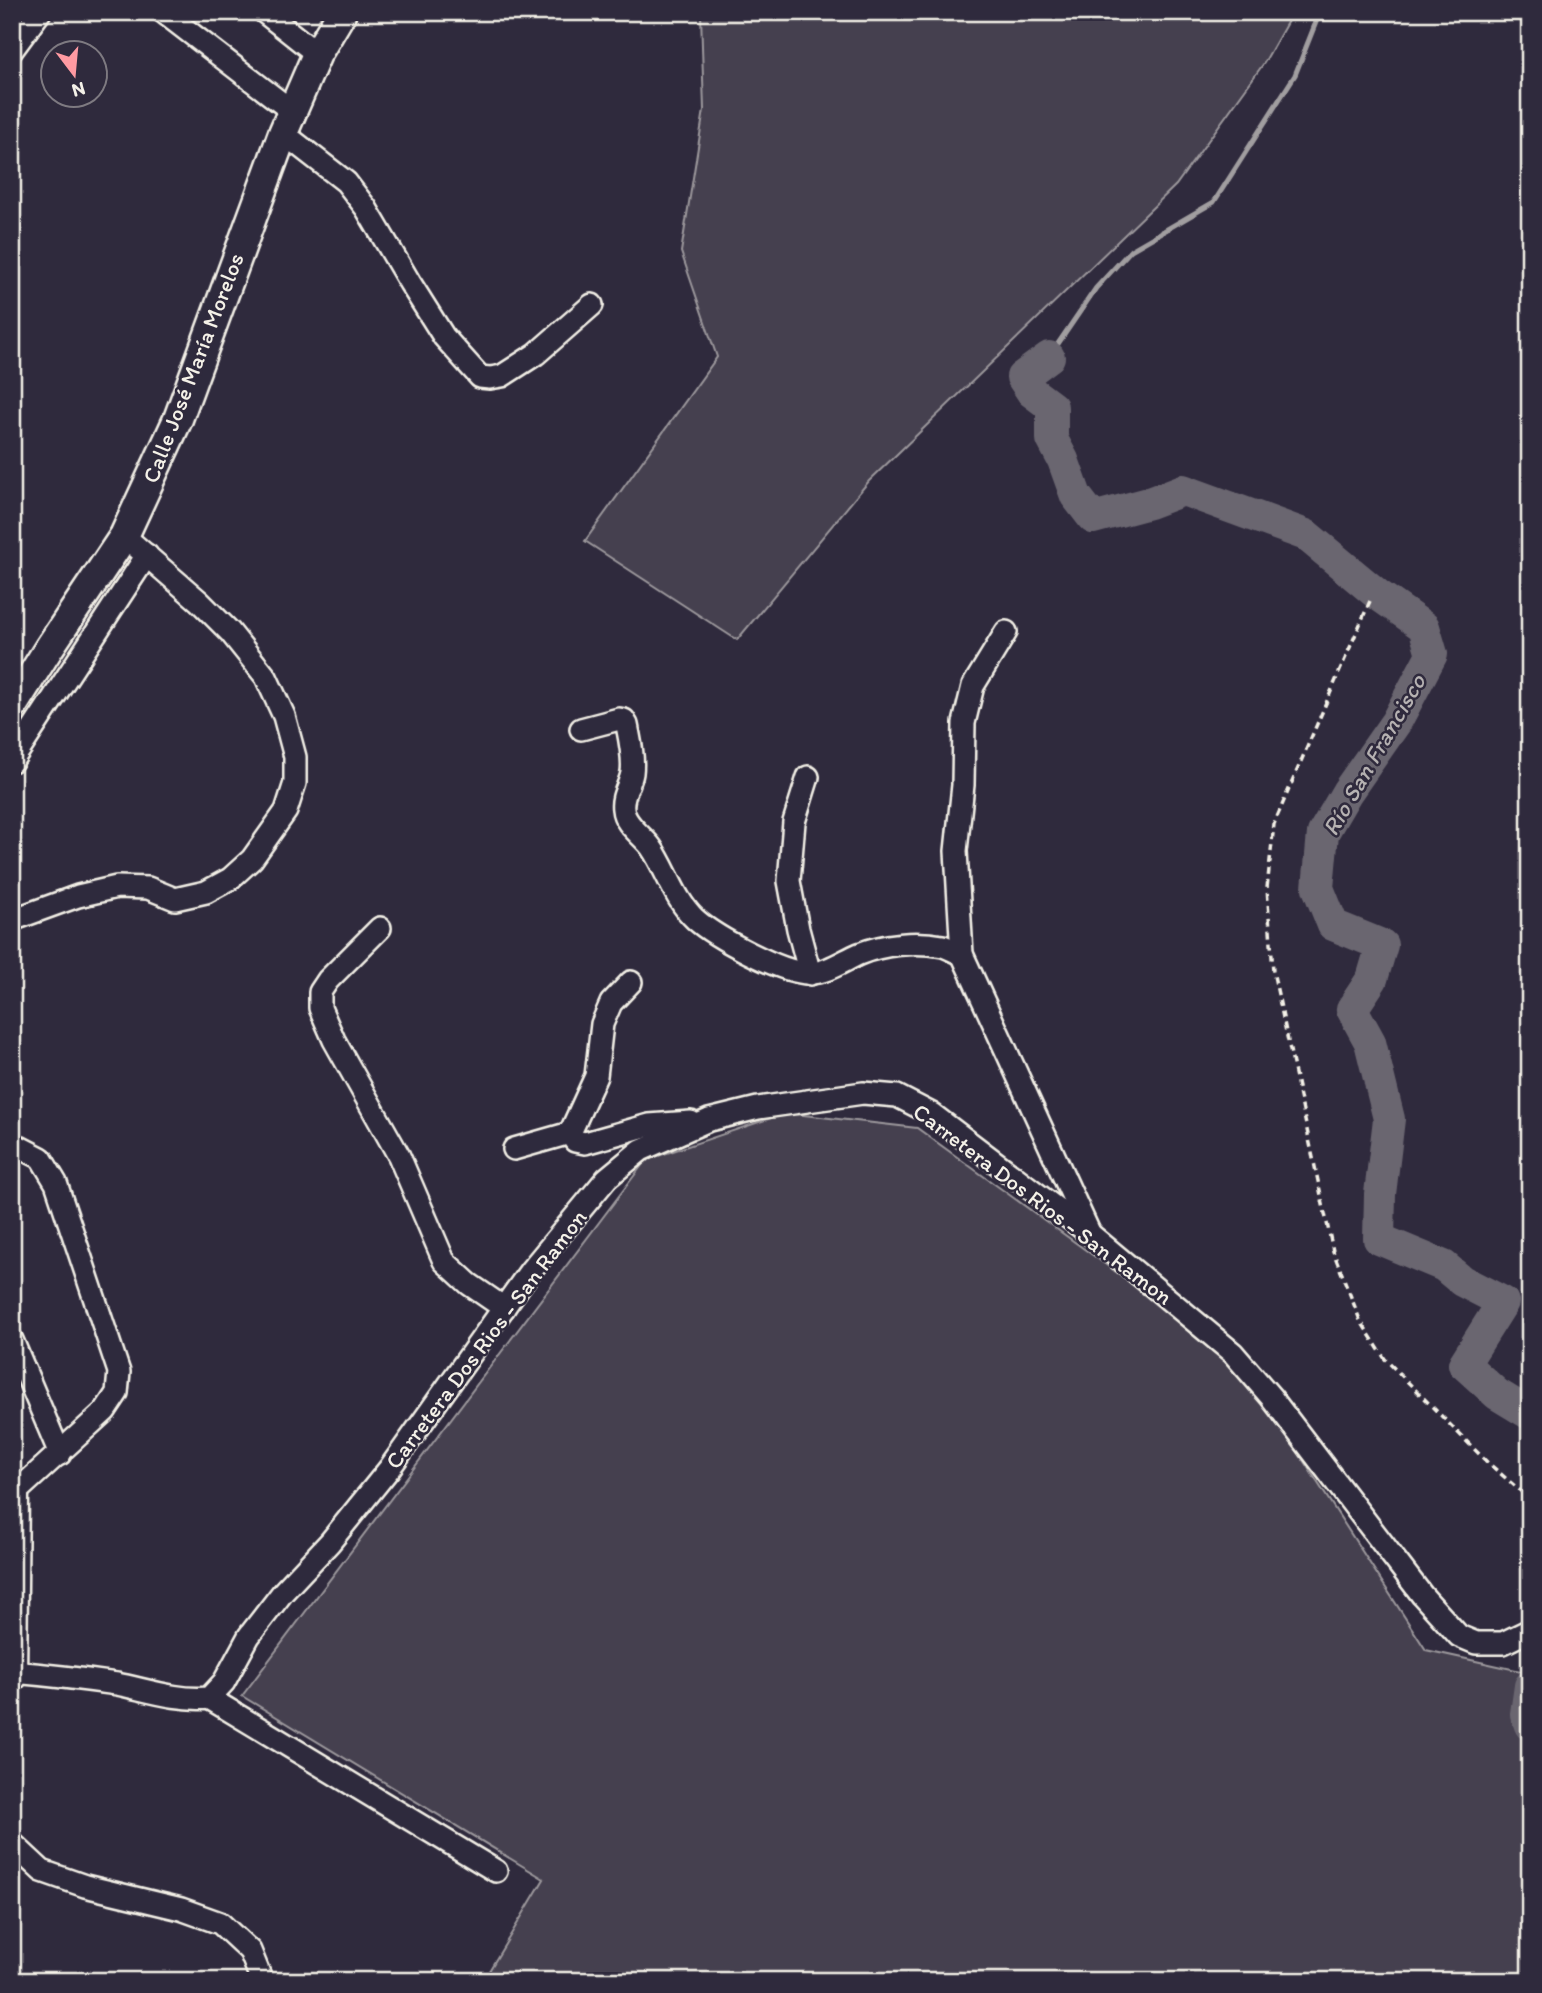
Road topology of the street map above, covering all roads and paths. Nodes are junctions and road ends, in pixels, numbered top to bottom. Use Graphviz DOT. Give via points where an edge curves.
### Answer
graph roads {
  1 [pos="40,12"];
  2 [pos="163,12"];
  3 [pos="264,12"];
  4 [pos="342,12"];
  5 [pos="12,50"];
  6 [pos="317,54"];
  7 [pos="288,123"];
  8 [pos="592,305"];
  9 [pos="124,536"];
  10 [pos="147,555"];
  11 [pos="1370,601"];
  12 [pos="1006,632"];
  13 [pos="12,707"];
  14 [pos="581,729"];
  15 [pos="12,761"];
  16 [pos="808,776"];
  17 [pos="12,920"];
  18 [pos="380,928"];
  19 [pos="962,954"];
  20 [pos="810,974"];
  21 [pos="631,982"];
  22 [pos="709,1121"];
  23 [pos="570,1133"];
  24 [pos="12,1143"];
  25 [pos="514,1149"];
  26 [pos="1090,1234"];
  27 [pos="504,1308"];
  28 [pos="12,1340"];
  29 [pos="60,1454"];
  30 [pos="13,1490"];
  31 [pos="1530,1499"];
  32 [pos="1530,1630"];
  33 [pos="13,1675"];
  34 [pos="209,1698"];
  35 [pos="12,1843"];
  36 [pos="496,1871"];
  37 [pos="262,1981"];
  1 -- 5 [label="street"];
  2 -- 7 [label="street"];
  3 -- 6 [label="street"];
  4 -- 6 [label="main road, Calle José María Morelos"];
  6 -- 7 [label="main road, Calle José María Morelos"];
  7 -- 8 [label="street" via="366,208 444,337 480,377 502,376 536,355"];
  7 -- 9 [label="main road, Calle José María Morelos" via="178,419"];
  9 -- 10 [label="street"];
  9 -- 13 [label="main road, Calle José María Morelos"];
  10 -- 15 [label="street"];
  10 -- 17 [label="street" via="230,632 267,677 295,757 295,783 286,811 252,859 206,892 175,899 148,888 117,887"];
  11 -- 31 [label="path" via="1274,824 1267,888 1273,971 1334,1251 1360,1320 1385,1359"];
  12 -- 19 [label="street" via="973,686 964,723 956,850"];
  14 -- 20 [label="street" via="618,719 627,725 632,762 624,815 649,845 671,888 695,919 786,970"];
  16 -- 20 [label="street" via="794,822 789,881"];
  18 -- 27 [label="street" via="328,980 320,992 320,1008 399,1156 444,1261"];
  19 -- 20 [label="street" via="943,946 887,946"];
  19 -- 26 [label="street"];
  21 -- 23 [label="street" via="611,1003 602,1024 596,1076"];
  22 -- 23 [label="street" via="649,1125 585,1143 575,1141"];
  22 -- 26 [label="street, Carretera Dos Rios - San Ramon" via="811,1099 863,1093 897,1096 932,1114"];
  22 -- 27 [label="street, Carretera Dos Rios - San Ramon" via="641,1150 607,1178"];
  23 -- 25 [label="street"];
  24 -- 29 [label="street" via="41,1158 56,1183 119,1371 117,1393 105,1411"];
  26 -- 32 [label="street, Carretera Dos Rios - San Ramon" via="1250,1372 1422,1595 1459,1636 1476,1643 1503,1643"];
  27 -- 34 [label="street, Carretera Dos Rios - San Ramon" via="389,1469 249,1636 224,1682"];
  28 -- 29 [label="street"];
  29 -- 30 [label="street"];
  30 -- 33 [label="main road"];
  33 -- 34 [label="street" via="64,1676 194,1700"];
  34 -- 36 [label="street"];
  35 -- 37 [label="street" via="42,1871 220,1923 250,1951"];
}
